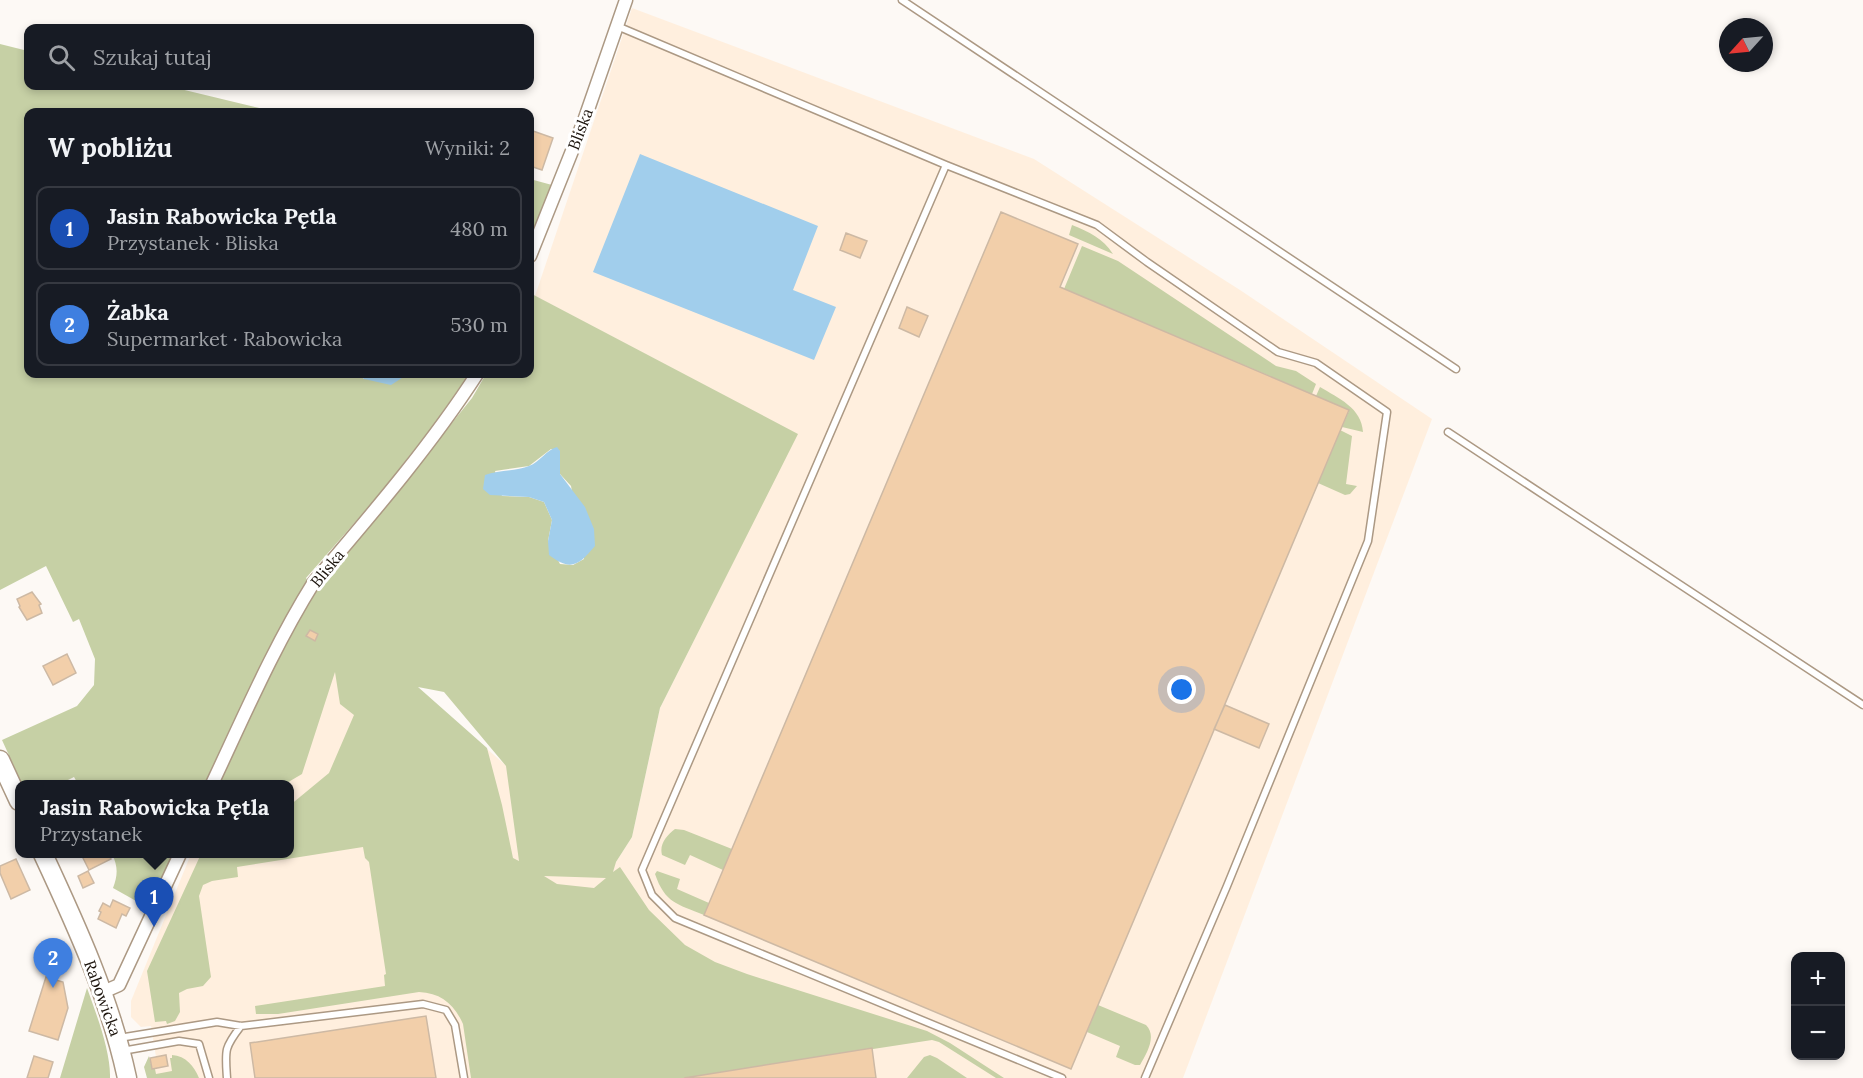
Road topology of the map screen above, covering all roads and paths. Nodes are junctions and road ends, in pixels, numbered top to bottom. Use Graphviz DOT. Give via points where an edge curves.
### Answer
graph roads {
  1 [pos="626,0"];
  2 [pos="902,0"];
  3 [pos="617,26"];
  4 [pos="946,165"];
  5 [pos="534,246"];
  6 [pos="1456,369"];
  7 [pos="474,378"];
  8 [pos="1448,432"];
  9 [pos="1863,705"];
  10 [pos="0,760"];
  11 [pos="214,780"];
  12 [pos="15,792"];
  13 [pos="45,858"];
  14 [pos="178,858"];
  15 [pos="103,993"];
  16 [pos="242,1026"];
  17 [pos="119,1045"];
  18 [pos="127,1078"];
  19 [pos="209,1078"];
  20 [pos="227,1078"];
  21 [pos="464,1078"];
  22 [pos="1062,1078"];
  23 [pos="1144,1078"];
  1 -- 3 [label="street, Bliska"];
  2 -- 6 [label="lane"];
  3 -- 4 [label="lane"];
  3 -- 5 [label="street, Bliska"];
  4 -- 22 [label="lane" via="642,870 652,895 675,918"];
  4 -- 23 [label="lane" via="1097,225 1278,352 1316,363 1388,411 1368,541"];
  7 -- 11 [label="street, Bliska" via="424,450 314,582 261,679"];
  8 -- 9 [label="lane"];
  10 -- 12 [label="street"];
  13 -- 15 [label="street, Rabowicka"];
  14 -- 15 [label="street" via="119,985"];
  15 -- 17 [label="street, Rabowicka"];
  16 -- 17 [label="lane" via="217,1022"];
  16 -- 20 [label="lane" via="227,1044"];
  16 -- 21 [label="lane" via="423,1004 446,1010 455,1025"];
  17 -- 18 [label="street, Rabowicka"];
  17 -- 19 [label="lane" via="179,1041 199,1044"];
}
